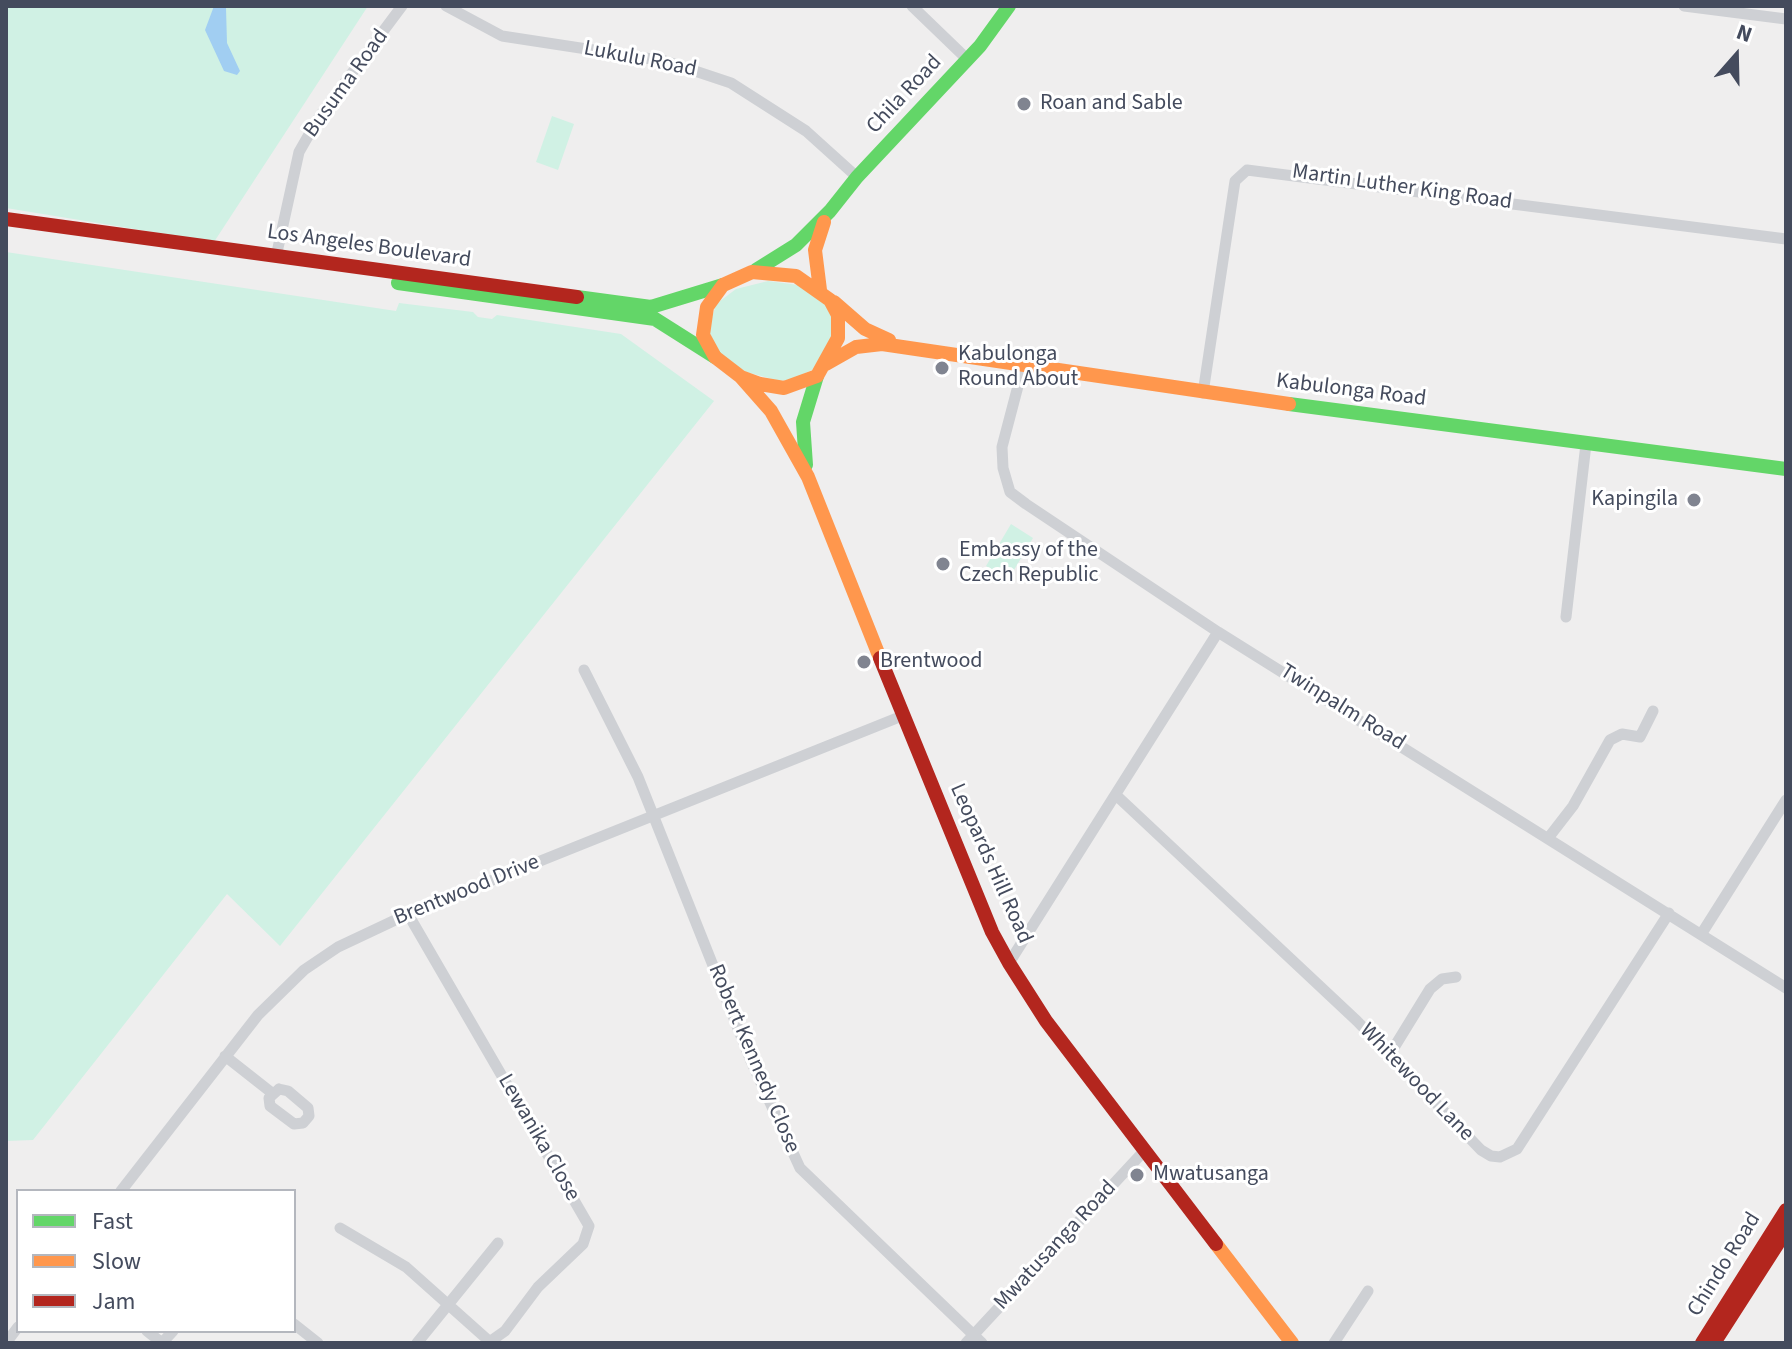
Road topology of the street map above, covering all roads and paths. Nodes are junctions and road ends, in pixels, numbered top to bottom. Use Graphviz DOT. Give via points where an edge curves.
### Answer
graph roads {
  1 [pos="402,6"];
  2 [pos="446,6"];
  3 [pos="912,6"];
  4 [pos="1009,6"];
  5 [pos="1684,6"];
  6 [pos="1786,19"];
  7 [pos="968,60"];
  8 [pos="857,177"];
  9 [pos="830,211"];
  10 [pos="6,219"];
  11 [pos="6,227"];
  12 [pos="1786,239"];
  13 [pos="276,257"];
  14 [pos="752,272"];
  15 [pos="723,285"];
  16 [pos="825,295"];
  17 [pos="911,349"];
  18 [pos="715,357"];
  19 [pos="826,364"];
  20 [pos="1023,367"];
  21 [pos="817,376"];
  22 [pos="741,377"];
  23 [pos="1203,393"];
  24 [pos="1586,444"];
  25 [pos="1786,469"];
  26 [pos="808,477"];
  27 [pos="1566,617"];
  28 [pos="1218,632"];
  29 [pos="584,670"];
  30 [pos="1653,711"];
  31 [pos="902,716"];
  32 [pos="1117,796"];
  33 [pos="1786,800"];
  34 [pos="654,815"];
  35 [pos="1549,837"];
  36 [pos="1669,913"];
  37 [pos="408,914"];
  38 [pos="1702,933"];
  39 [pos="1009,963"];
  40 [pos="1456,977"];
  41 [pos="1786,988"];
  42 [pos="1390,1054"];
  43 [pos="225,1056"];
  44 [pos="272,1093"];
  45 [pos="1145,1150"];
  46 [pos="123,1189"];
  47 [pos="1786,1210"];
  48 [pos="340,1228"];
  49 [pos="1786,1231"];
  50 [pos="498,1243"];
  51 [pos="1368,1291"];
  52 [pos="449,1305"];
  53 [pos="296,1326"];
  54 [pos="974,1340"];
  55 [pos="488,1342"];
  56 [pos="318,1343"];
  57 [pos="417,1343"];
  58 [pos="1292,1343"];
  59 [pos="1334,1343"];
  60 [pos="1702,1343"];
  61 [pos="1714,1343"];
  1 -- 13 [label="street, Busuma Road" via="299,152"];
  2 -- 8 [label="street, Lukulu Road" via="502,36 646,57 708,74 781,113"];
  3 -- 7 [label="street"];
  4 -- 7 [label="main road, Chila Road"];
  5 -- 6 [label="street"];
  7 -- 8 [label="main road, Chila Road"];
  8 -- 9 [label="main road, Chila Road"];
  9 -- 14 [label="main road, Chila Road" via="796,245"];
  9 -- 16 [label="main road, Chila Road" via="815,250"];
  10 -- 13 [label="main road, Los Angeles Boulevard"];
  11 -- 18 [label="main road, Los Angeles Boulevard" via="655,319"];
  12 -- 23 [label="street, Martin Luther King Road" via="1247,170 1235,181"];
  13 -- 15 [label="main road, Los Angeles Boulevard" via="651,307"];
  14 -- 15 [label="main road"];
  14 -- 16 [label="main road" via="796,276"];
  15 -- 18 [label="main road" via="707,307 703,335"];
  16 -- 17 [label="main road, Kabulonga Road" via="872,333"];
  16 -- 19 [label="main road" via="839,328"];
  17 -- 19 [label="main road, Kabulonga Road" via="863,345"];
  17 -- 20 [label="main road, Kabulonga Road"];
  18 -- 22 [label="main road"];
  19 -- 21 [label="main road"];
  20 -- 23 [label="main road, Kabulonga Road"];
  20 -- 28 [label="street, Twinpalm Road" via="1002,447 1010,492"];
  21 -- 22 [label="main road" via="784,388"];
  21 -- 26 [label="main road, Leopards Hill Road" via="803,422"];
  22 -- 26 [label="main road, Leopards Hill Road" via="771,411"];
  23 -- 24 [label="main road, Kabulonga Road"];
  24 -- 25 [label="main road, Kabulonga Road"];
  24 -- 27 [label="street"];
  26 -- 31 [label="main road, Leopards Hill Road"];
  28 -- 32 [label="street"];
  28 -- 35 [label="street, Twinpalm Road"];
  29 -- 34 [label="street, Robert Kennedy Close"];
  30 -- 35 [label="street" via="1640,737 1622,734 1610,740"];
  31 -- 34 [label="street, Brentwood Drive"];
  31 -- 39 [label="main road, Leopards Hill Road"];
  32 -- 39 [label="street"];
  32 -- 42 [label="street, Whitewood Lane"];
  33 -- 38 [label="street"];
  34 -- 37 [label="street, Brentwood Drive"];
  34 -- 54 [label="street, Robert Kennedy Close" via="751,1061 800,1168"];
  35 -- 36 [label="street, Twinpalm Road"];
  36 -- 38 [label="street, Twinpalm Road"];
  36 -- 42 [label="street, Whitewood Lane" via="1525,1138 1509,1154 1500,1157 1481,1150"];
  37 -- 43 [label="street, Brentwood Drive" via="338,947 304,970"];
  37 -- 55 [label="street, Lewanika Close" via="589,1226 583,1244 538,1287 505,1331"];
  38 -- 41 [label="street, Twinpalm Road"];
  39 -- 45 [label="main road, Leopards Hill Road" via="1046,1021"];
  40 -- 42 [label="street" via="1442,979 1430,989"];
  43 -- 44 [label="street"];
  43 -- 46 [label="street, Brentwood Drive"];
  45 -- 54 [label="street, Mwatusanga Road"];
  45 -- 58 [label="main road, Leopards Hill Road"];
  47 -- 60 [label="main road, Chindo Road"];
  48 -- 52 [label="street" via="406,1267"];
  49 -- 61 [label="main road, Chindo Road"];
  50 -- 52 [label="street"];
  51 -- 59 [label="street"];
  52 -- 55 [label="street"];
  52 -- 57 [label="street"];
  53 -- 56 [label="street"];
}
